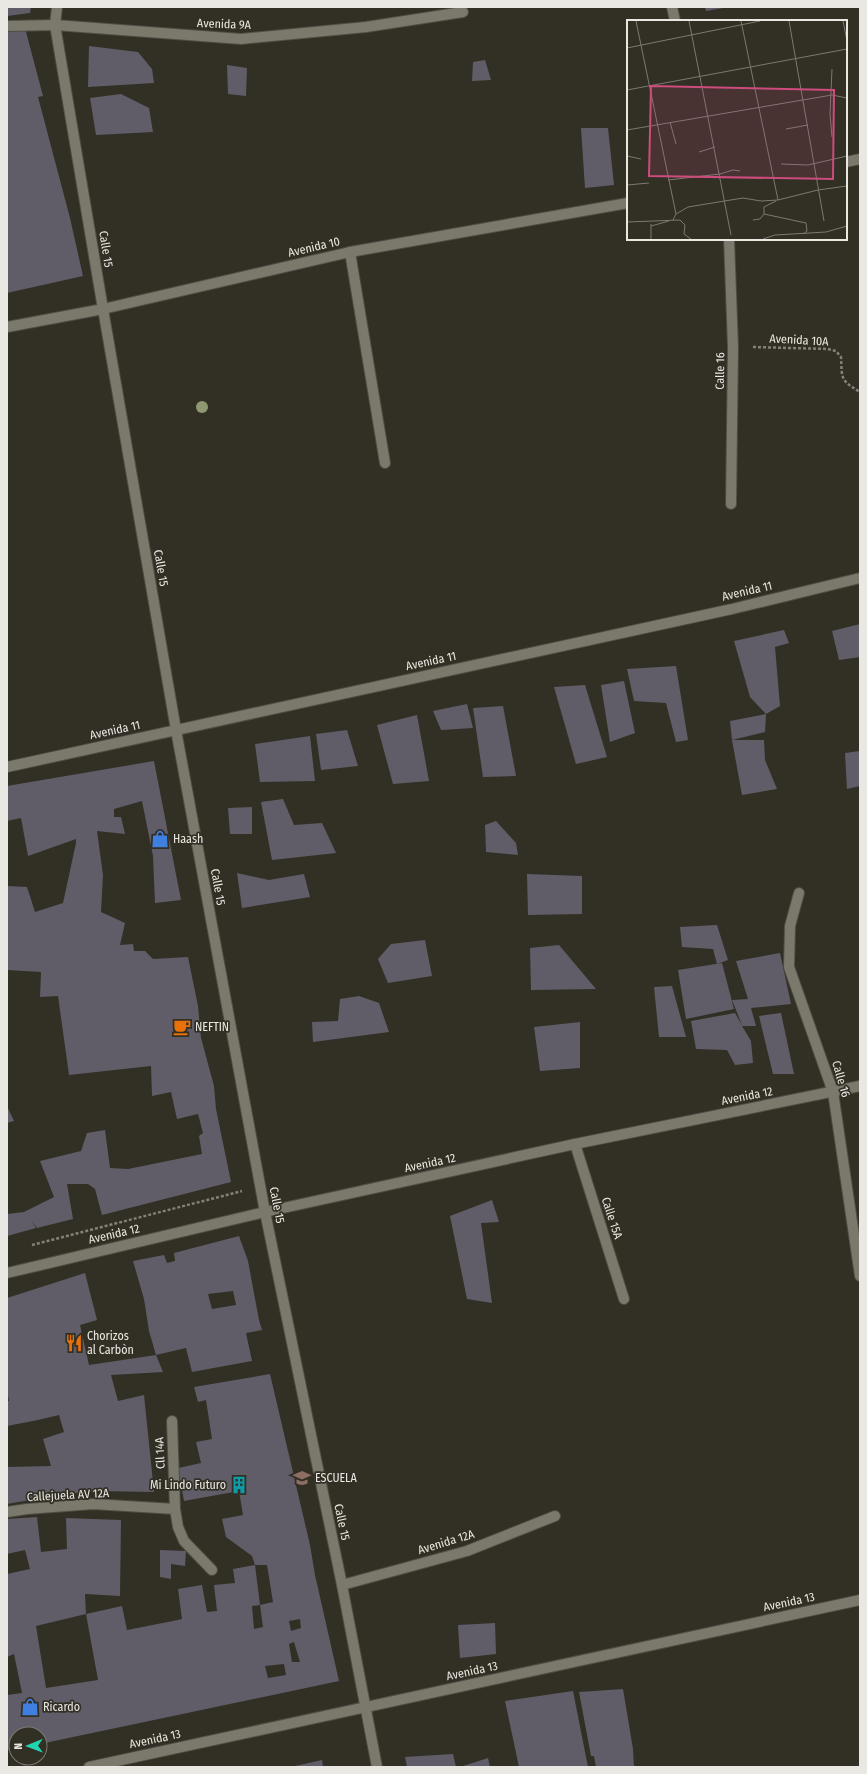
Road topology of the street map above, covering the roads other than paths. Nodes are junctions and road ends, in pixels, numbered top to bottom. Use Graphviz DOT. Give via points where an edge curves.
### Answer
graph roads {
  1 [pos="57,7"];
  2 [pos="672,7"];
  3 [pos="463,12"];
  4 [pos="675,20"];
  5 [pos="56,25"];
  6 [pos="7,26"];
  7 [pos="860,159"];
  8 [pos="847,162"];
  9 [pos="627,203"];
  10 [pos="729,240"];
  11 [pos="350,252"];
  12 [pos="103,309"];
  13 [pos="7,327"];
  14 [pos="385,463"];
  15 [pos="731,504"];
  16 [pos="860,578"];
  17 [pos="176,730"];
  18 [pos="7,767"];
  19 [pos="799,894"];
  20 [pos="860,1086"];
  21 [pos="833,1092"];
  22 [pos="575,1144"];
  23 [pos="265,1212"];
  24 [pos="7,1273"];
  25 [pos="860,1276"];
  26 [pos="624,1299"];
  27 [pos="172,1420"];
  28 [pos="175,1509"];
  29 [pos="7,1512"];
  30 [pos="555,1516"];
  31 [pos="212,1570"];
  32 [pos="342,1585"];
  33 [pos="860,1600"];
  34 [pos="366,1707"];
  35 [pos="89,1767"];
  36 [pos="377,1767"];
  1 -- 5 [label="street, Calle 15"];
  2 -- 4 [label="street"];
  3 -- 5 [label="street, Avenida 9A" via="366,27 241,39"];
  5 -- 6 [label="street, Avenida 9A"];
  5 -- 12 [label="street, Calle 15"];
  7 -- 8 [label="street"];
  9 -- 11 [label="street, Avenida 10"];
  10 -- 15 [label="street, Calle 16" via="733,347"];
  11 -- 12 [label="street, Avenida 10"];
  11 -- 14 [label="street"];
  12 -- 13 [label="street, Avenida 10"];
  12 -- 17 [label="street, Calle 15"];
  16 -- 17 [label="street, Avenida 11" via="732,609"];
  17 -- 18 [label="street, Avenida 11"];
  17 -- 23 [label="street, Calle 15"];
  19 -- 21 [label="street, Calle 16" via="790,926 789,967"];
  20 -- 21 [label="street, Avenida 12"];
  21 -- 22 [label="street, Avenida 12"];
  21 -- 25 [label="street, Calle 16"];
  22 -- 23 [label="street, Avenida 12"];
  22 -- 26 [label="street, Calle 15A"];
  23 -- 24 [label="street, Avenida 12"];
  23 -- 32 [label="street, Calle 15"];
  27 -- 28 [label="street, Cll 14A"];
  28 -- 29 [label="street, Callejuela AV 12A" via="93,1504"];
  28 -- 31 [label="street" via="184,1541"];
  30 -- 32 [label="street, Avenida 12A" via="467,1551"];
  32 -- 34 [label="street, Calle 15"];
  33 -- 34 [label="street, Avenida 13"];
  34 -- 35 [label="street, Avenida 13"];
  34 -- 36 [label="street, Calle 15"];
}
